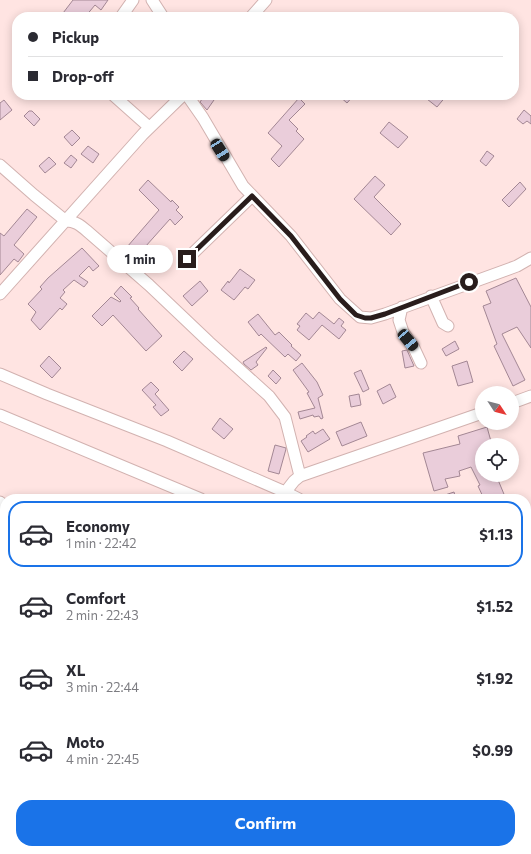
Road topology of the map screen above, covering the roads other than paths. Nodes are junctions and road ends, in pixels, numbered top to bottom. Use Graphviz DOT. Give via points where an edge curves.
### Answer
graph roads {
  1 [pos="132,0"];
  2 [pos="152,0"];
  3 [pos="266,0"];
  4 [pos="124,12"];
  5 [pos="160,12"];
  6 [pos="255,12"];
  7 [pos="119,100"];
  8 [pos="178,100"];
  9 [pos="191,100"];
  10 [pos="149,127"];
  11 [pos="0,165"];
  12 [pos="252,196"];
  13 [pos="66,221"];
  14 [pos="531,258"];
  15 [pos="187,259"];
  16 [pos="0,294"];
  17 [pos="431,296"];
  18 [pos="402,307"];
  19 [pos="448,326"];
  20 [pos="420,363"];
  21 [pos="0,374"];
  22 [pos="531,396"];
  23 [pos="519,400"];
  24 [pos="0,414"];
  25 [pos="475,416"];
  26 [pos="300,476"];
  27 [pos="189,494"];
  28 [pos="281,494"];
  29 [pos="284,494"];
  1 -- 4 [label="street"];
  2 -- 5 [label="street"];
  3 -- 6 [label="street"];
  7 -- 10 [label="street"];
  8 -- 10 [label="street"];
  9 -- 12 [label="street" via="243,186"];
  10 -- 13 [label="street"];
  11 -- 13 [label="street"];
  12 -- 15 [label="street"];
  12 -- 18 [label="street" via="291,236 340,299 356,315 371,318"];
  13 -- 16 [label="street"];
  13 -- 26 [label="street" via="78,223 270,396 285,417"];
  14 -- 17 [label="street" via="517,266"];
  17 -- 18 [label="street"];
  17 -- 19 [label="street" via="443,323"];
  18 -- 20 [label="street" via="399,320"];
  21 -- 28 [label="street" via="167,441"];
  22 -- 23 [label="street"];
  24 -- 27 [label="street"];
  25 -- 26 [label="street"];
  26 -- 29 [label="street"];
}
